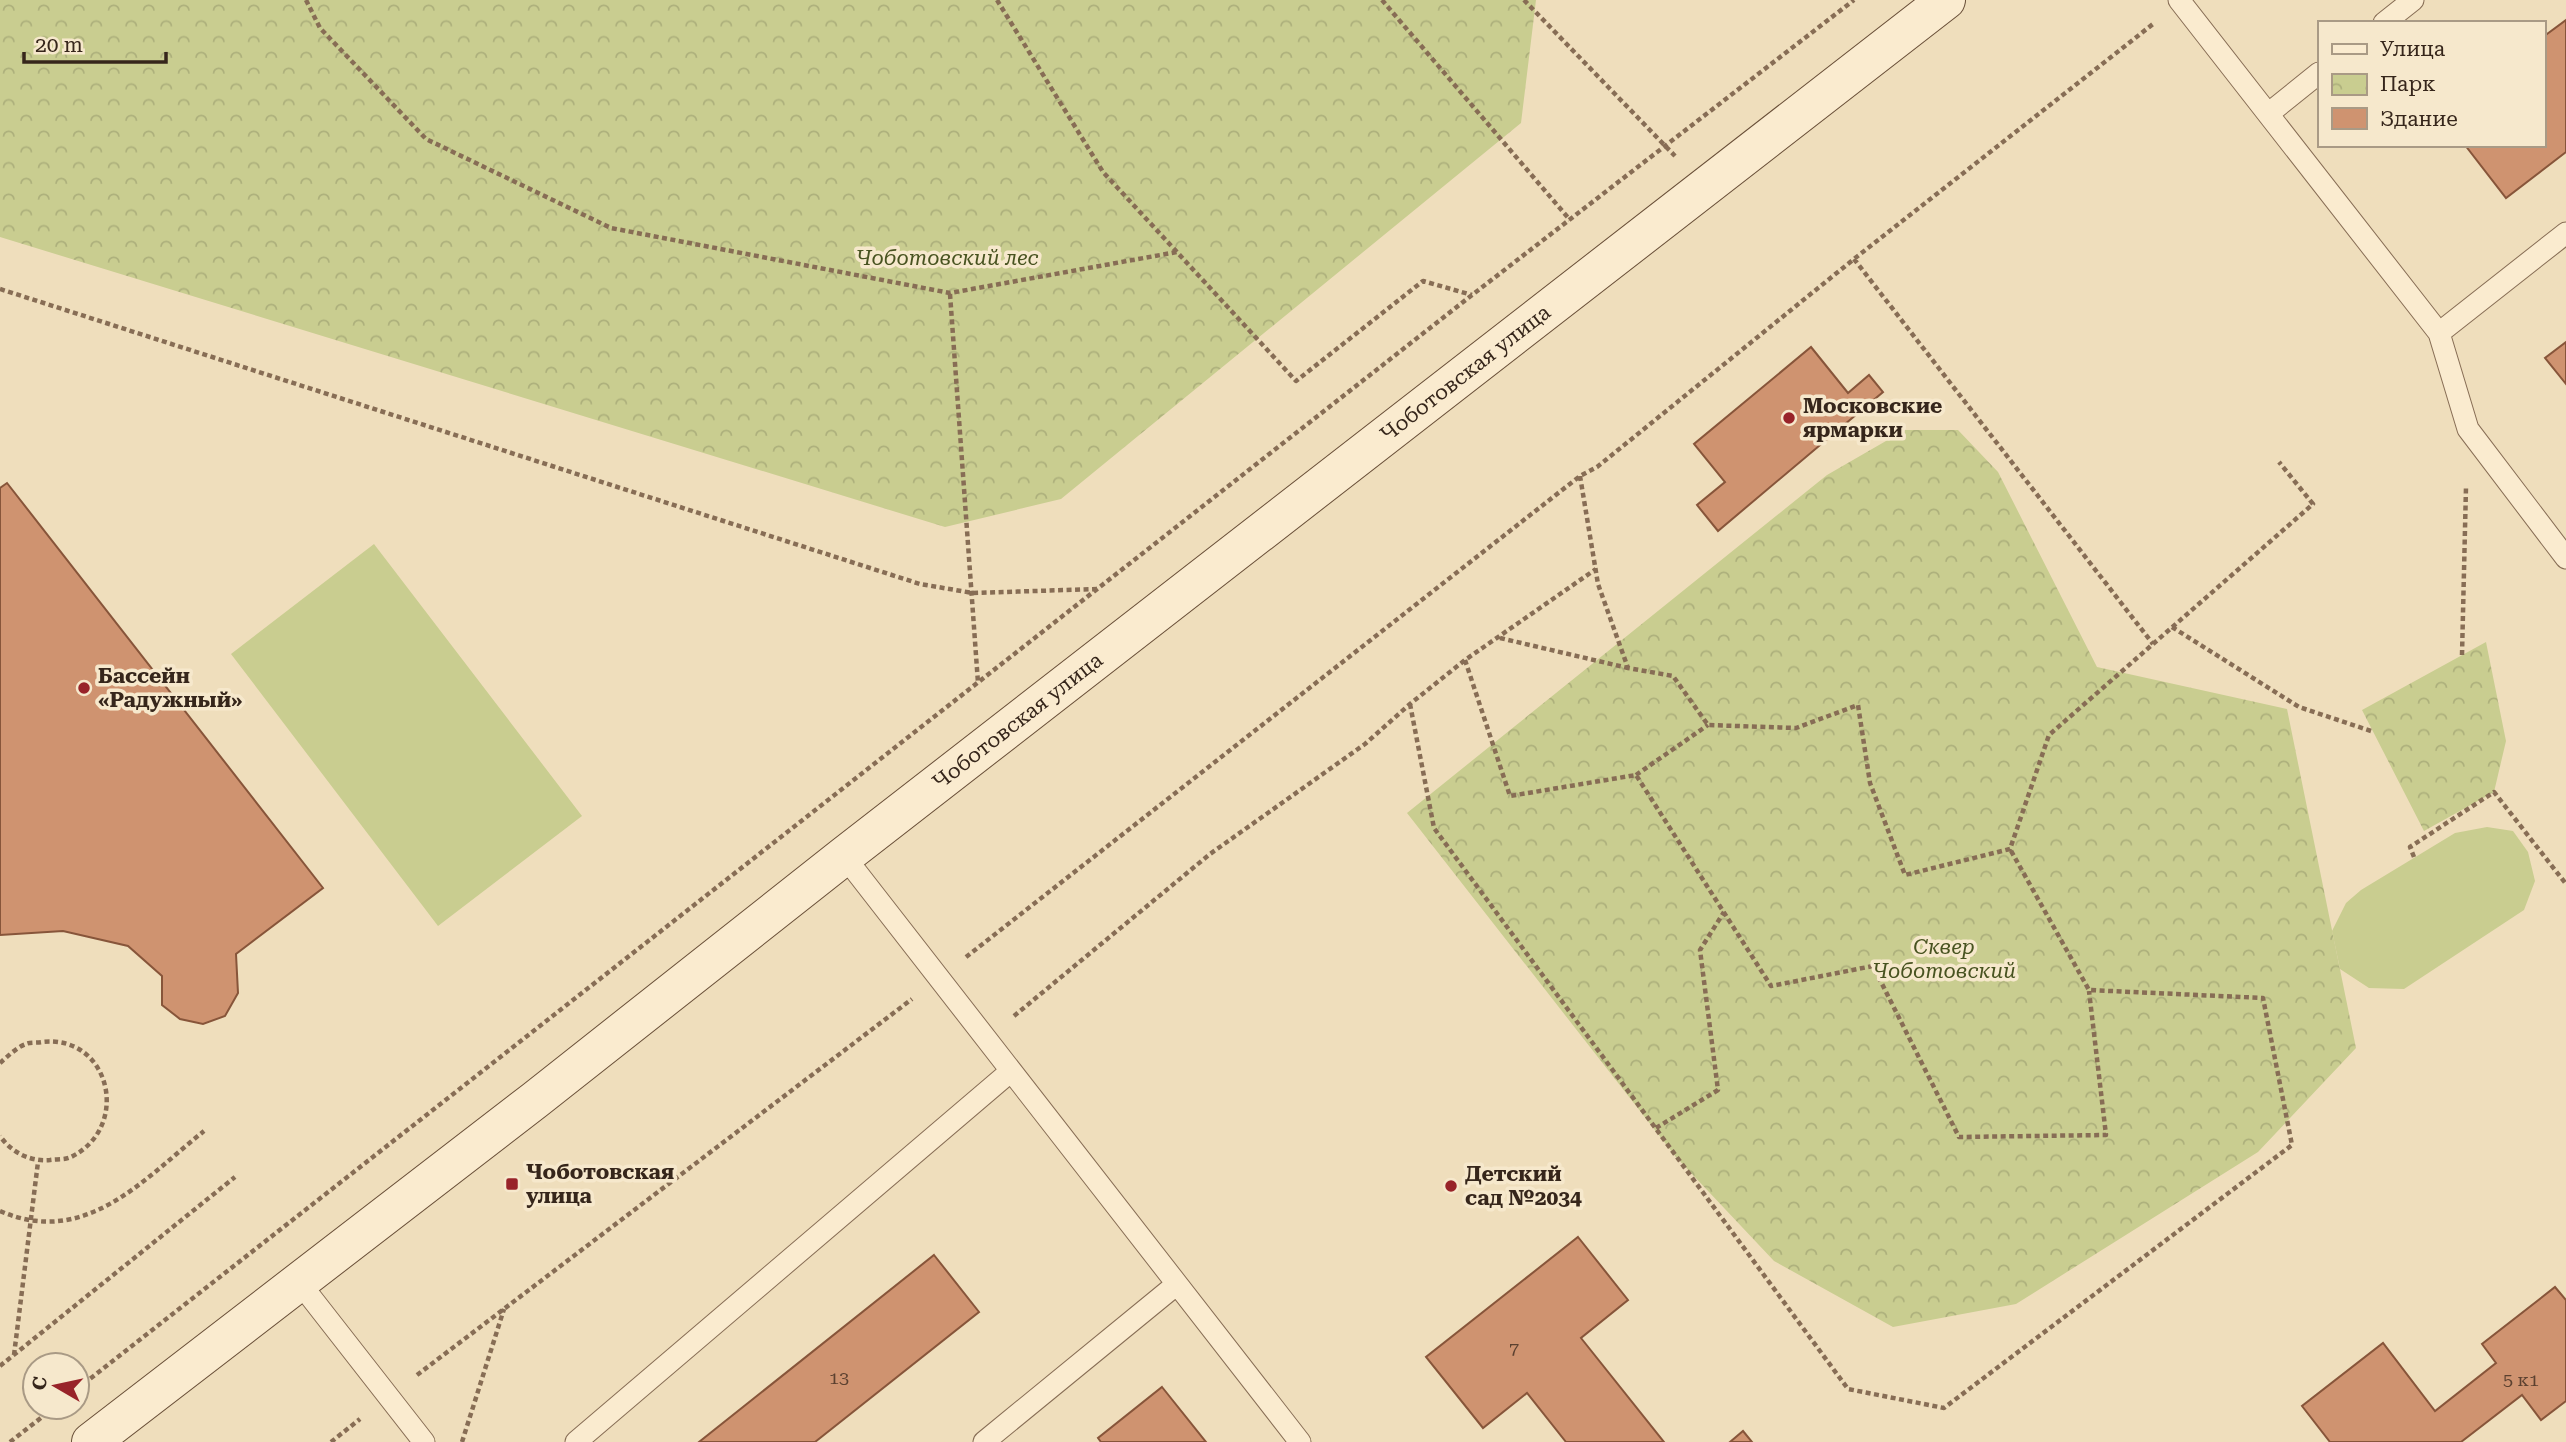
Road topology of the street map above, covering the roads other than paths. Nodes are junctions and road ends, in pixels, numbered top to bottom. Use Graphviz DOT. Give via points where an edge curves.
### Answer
graph roads {
  1 [pos="1946,0"];
  2 [pos="2413,0"];
  3 [pos="2180,1"];
  4 [pos="2387,21"];
  5 [pos="2318,75"];
  6 [pos="2268,114"];
  7 [pos="2566,233"];
  8 [pos="2439,333"];
  9 [pos="2566,558"];
  10 [pos="844,856"];
  11 [pos="1011,1071"];
  12 [pos="299,1282"];
  13 [pos="1177,1284"];
  14 [pos="988,1441"];
  15 [pos="91,1442"];
  16 [pos="424,1442"];
  17 [pos="576,1442"];
  18 [pos="1300,1442"];
  1 -- 10 [label="main road, Чоботовская улица"];
  2 -- 4 [label="lane"];
  3 -- 6 [label="lane"];
  5 -- 6 [label="lane"];
  6 -- 8 [label="lane"];
  7 -- 8 [label="lane"];
  8 -- 9 [label="lane" via="2468,429"];
  10 -- 11 [label="lane"];
  10 -- 12 [label="main road, Чоботовская улица"];
  11 -- 13 [label="lane"];
  11 -- 17 [label="lane"];
  12 -- 15 [label="main road, Чоботовская улица"];
  12 -- 16 [label="lane"];
  13 -- 14 [label="lane"];
  13 -- 18 [label="lane"];
}
